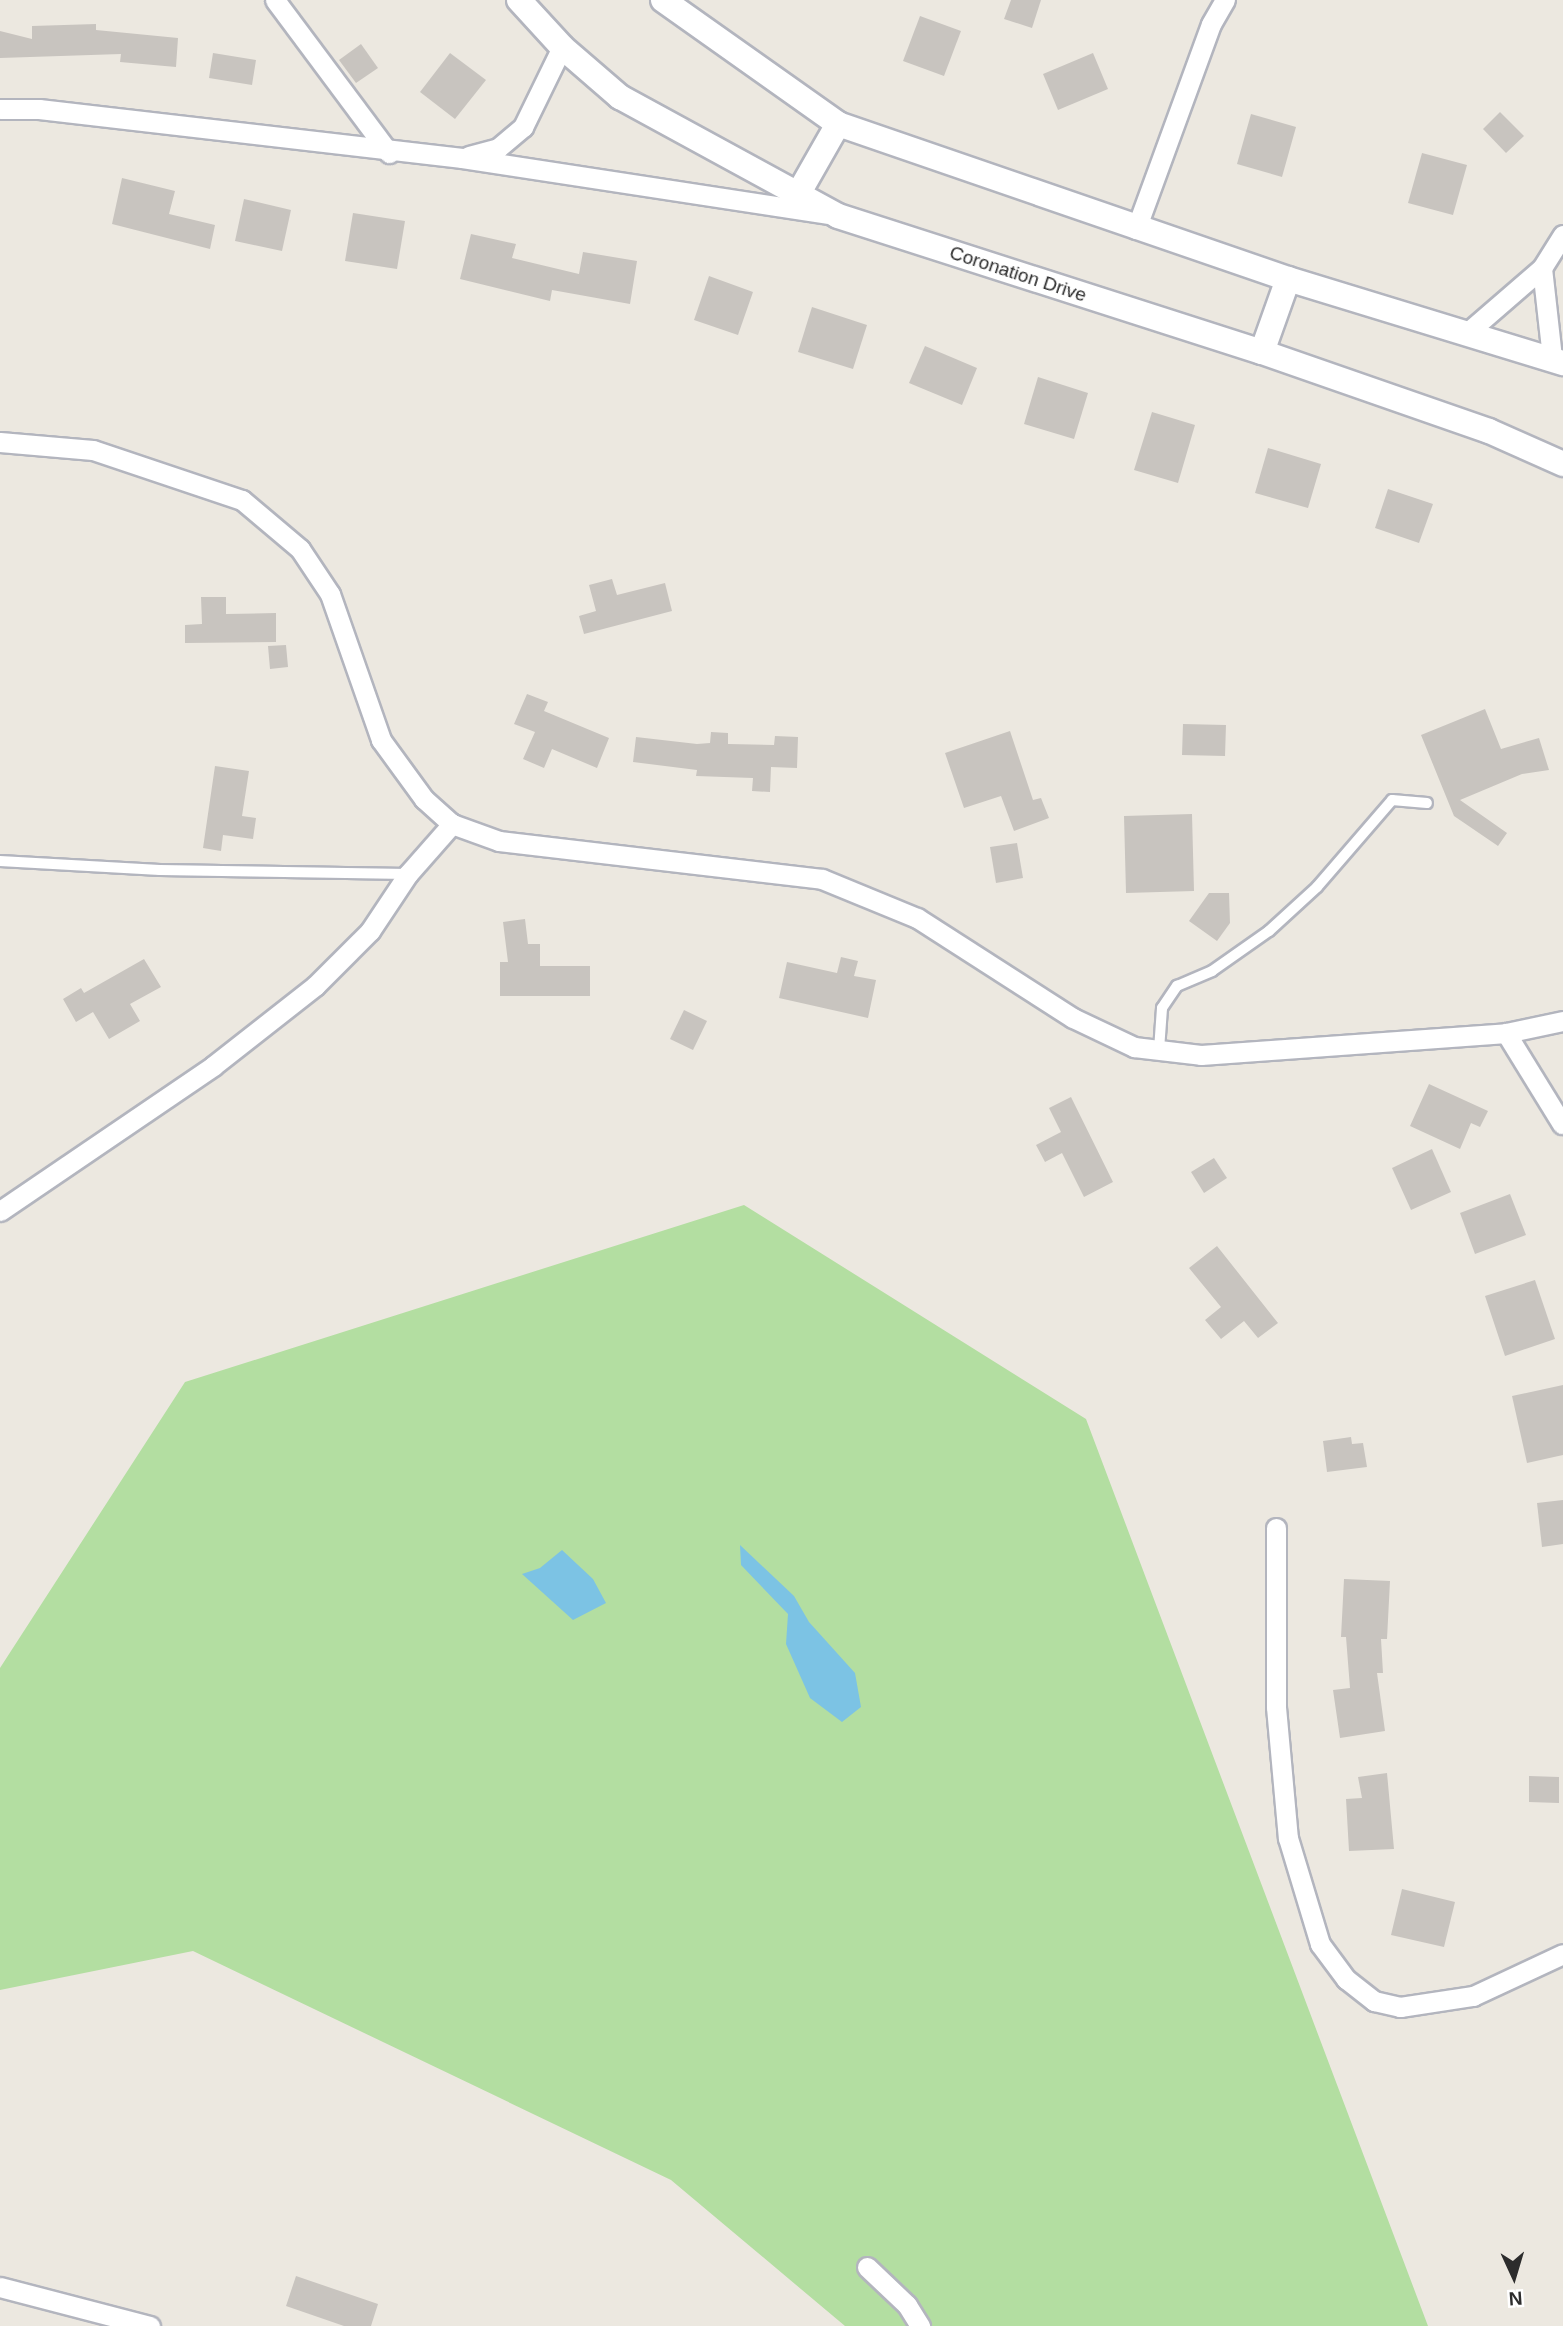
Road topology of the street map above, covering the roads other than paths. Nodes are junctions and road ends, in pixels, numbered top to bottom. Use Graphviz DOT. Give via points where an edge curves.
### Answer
graph roads {
  1 [pos="275,0"];
  2 [pos="519,0"];
  3 [pos="1225,0"];
  4 [pos="676,4"];
  5 [pos="562,47"];
  6 [pos="0,109"];
  7 [pos="838,124"];
  8 [pos="389,153"];
  9 [pos="461,158"];
  10 [pos="797,196"];
  11 [pos="838,216"];
  12 [pos="1136,229"];
  13 [pos="1563,235"];
  14 [pos="1542,268"];
  15 [pos="1288,279"];
  16 [pos="1468,332"];
  17 [pos="1262,352"];
  18 [pos="1557,360"];
  19 [pos="0,442"];
  20 [pos="1563,464"];
  21 [pos="1427,803"];
  22 [pos="452,824"];
  23 [pos="0,861"];
  24 [pos="408,874"];
  25 [pos="1563,1021"];
  26 [pos="1506,1033"];
  27 [pos="1158,1050"];
  28 [pos="1563,1124"];
  29 [pos="0,1211"];
  30 [pos="1276,1528"];
  31 [pos="1563,1954"];
  32 [pos="867,2267"];
  33 [pos="0,2287"];
  34 [pos="150,2326"];
  35 [pos="920,2326"];
  1 -- 8 [label="street"];
  2 -- 5 [label="street, Coronation Drive"];
  3 -- 12 [label="street" via="1211,24"];
  4 -- 7 [label="street"];
  5 -- 9 [label="street" via="523,127 498,148"];
  5 -- 10 [label="street, Coronation Drive" via="620,97"];
  6 -- 8 [label="street" via="38,108"];
  7 -- 10 [label="street"];
  7 -- 12 [label="street"];
  8 -- 9 [label="street"];
  9 -- 11 [label="street"];
  10 -- 11 [label="street, Coronation Drive"];
  11 -- 17 [label="street, Coronation Drive"];
  12 -- 15 [label="street"];
  13 -- 14 [label="street"];
  14 -- 16 [label="street"];
  14 -- 18 [label="street"];
  15 -- 16 [label="street"];
  15 -- 17 [label="street"];
  16 -- 18 [label="street"];
  17 -- 20 [label="street, Coronation Drive" via="1489,431"];
  19 -- 22 [label="street" via="93,450 242,500 300,549 330,594 381,740 424,799"];
  21 -- 27 [label="lane" via="1392,800 1317,887 1269,931 1212,971 1177,986 1162,1008"];
  22 -- 24 [label="street"];
  22 -- 27 [label="street" via="499,841 822,879 917,918 1073,1018 1134,1047"];
  23 -- 24 [label="lane" via="160,870"];
  24 -- 29 [label="street" via="370,931 316,986 213,1066"];
  25 -- 26 [label="street"];
  26 -- 27 [label="street" via="1200,1055"];
  26 -- 28 [label="street"];
  30 -- 31 [label="street" via="1276,1707 1289,1838 1320,1944 1346,1979 1374,2001 1400,2007 1473,1996"];
  32 -- 35 [label="street" via="907,2305"];
  33 -- 34 [label="street"];
}
